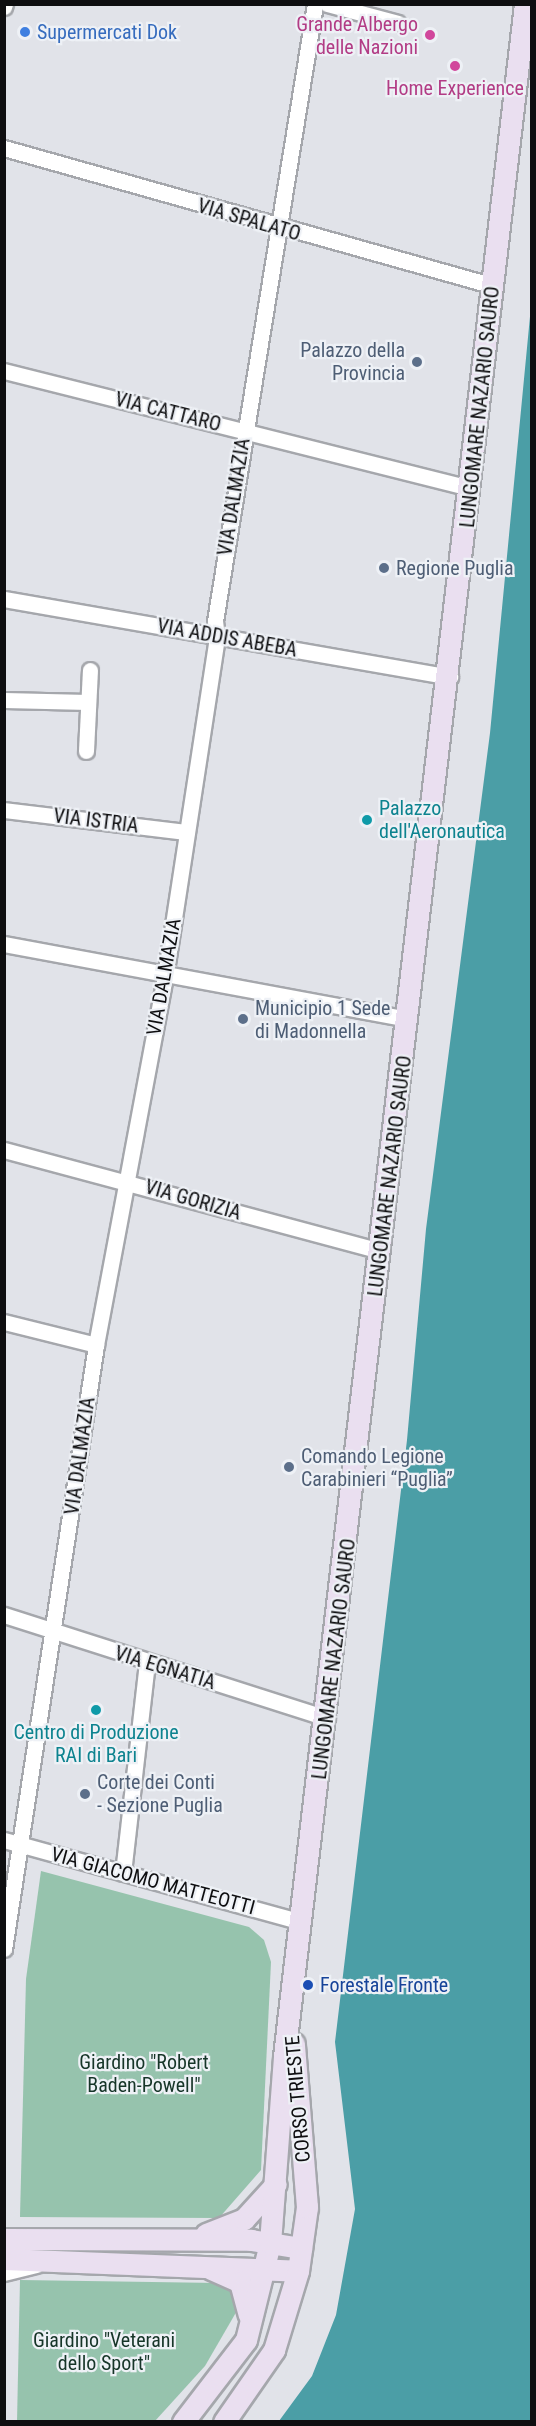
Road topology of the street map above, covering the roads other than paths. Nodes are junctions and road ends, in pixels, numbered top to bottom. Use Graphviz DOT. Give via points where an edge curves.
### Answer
graph roads {
  1 [pos="315,4"];
  2 [pos="327,4"];
  3 [pos="525,4"];
  4 [pos="398,23"];
  5 [pos="4,148"];
  6 [pos="277,229"];
  7 [pos="494,286"];
  8 [pos="4,371"];
  9 [pos="245,432"];
  10 [pos="471,488"];
  11 [pos="4,599"];
  12 [pos="217,637"];
  13 [pos="90,670"];
  14 [pos="450,677"];
  15 [pos="4,700"];
  16 [pos="88,702"];
  17 [pos="86,751"];
  18 [pos="4,810"];
  19 [pos="187,832"];
  20 [pos="4,944"];
  21 [pos="165,976"];
  22 [pos="408,1018"];
  23 [pos="4,1150"];
  24 [pos="126,1182"];
  25 [pos="381,1251"];
  26 [pos="4,1322"];
  27 [pos="96,1345"];
  28 [pos="4,1615"];
  29 [pos="54,1632"];
  30 [pos="147,1663"];
  31 [pos="327,1718"];
  32 [pos="12,1842"];
  33 [pos="123,1873"];
  34 [pos="301,1922"];
  35 [pos="4,1949"];
  36 [pos="291,2025"];
  37 [pos="277,2184"];
  38 [pos="4,2239"];
  39 [pos="185,2239"];
  40 [pos="270,2243"];
  41 [pos="301,2248"];
  42 [pos="4,2259"];
  43 [pos="50,2261"];
  44 [pos="198,2266"];
  45 [pos="264,2268"];
  46 [pos="298,2271"];
  47 [pos="4,2273"];
  48 [pos="246,2340"];
  49 [pos="183,2421"];
  50 [pos="224,2421"];
  1 -- 6 [label="street, VIA DALMAZIA"];
  2 -- 4 [label="street"];
  3 -- 7 [label="main road, LUNGOMARE NAZARIO SAURO"];
  5 -- 6 [label="street, VIA SPALATO"];
  6 -- 7 [label="street, VIA SPALATO"];
  6 -- 9 [label="street, VIA DALMAZIA"];
  7 -- 10 [label="main road, LUNGOMARE NAZARIO SAURO"];
  8 -- 9 [label="street, VIA CATTARO"];
  9 -- 10 [label="street, VIA CATTARO"];
  9 -- 12 [label="street, VIA DALMAZIA" via="214,621"];
  10 -- 14 [label="main road, LUNGOMARE NAZARIO SAURO"];
  11 -- 12 [label="street, VIA ADDIS ABEBA"];
  12 -- 14 [label="street, VIA ADDIS ABEBA"];
  12 -- 19 [label="street, VIA DALMAZIA"];
  13 -- 16 [label="street"];
  14 -- 22 [label="main road, LUNGOMARE NAZARIO SAURO"];
  15 -- 16 [label="street"];
  16 -- 17 [label="street"];
  18 -- 19 [label="street, VIA ISTRIA"];
  19 -- 21 [label="street, VIA DALMAZIA"];
  20 -- 21 [label="street"];
  21 -- 22 [label="street"];
  21 -- 24 [label="street, VIA DALMAZIA"];
  22 -- 25 [label="main road, LUNGOMARE NAZARIO SAURO"];
  23 -- 24 [label="street, VIA GORIZIA"];
  24 -- 25 [label="street, VIA GORIZIA"];
  24 -- 27 [label="street, VIA DALMAZIA"];
  25 -- 31 [label="main road, LUNGOMARE NAZARIO SAURO"];
  26 -- 27 [label="street"];
  27 -- 29 [label="street, VIA DALMAZIA"];
  28 -- 29 [label="street, VIA EGNATIA"];
  29 -- 30 [label="street, VIA EGNATIA"];
  29 -- 32 [label="street, VIA DALMAZIA"];
  30 -- 31 [label="street, VIA EGNATIA"];
  30 -- 33 [label="street"];
  31 -- 34 [label="main road, LUNGOMARE NAZARIO SAURO"];
  32 -- 33 [label="street, VIA GIACOMO MATTEOTTI"];
  32 -- 35 [label="street, VIA DALMAZIA"];
  33 -- 34 [label="street, VIA GIACOMO MATTEOTTI"];
  34 -- 36 [label="main road, LUNGOMARE NAZARIO SAURO"];
  36 -- 37 [label="main road, CORSO TRIESTE" via="284,2056"];
  36 -- 41 [label="main road, CORSO TRIESTE" via="307,2207"];
  37 -- 39 [label="main road" via="244,2219"];
  37 -- 40 [label="main road, CORSO TRIESTE"];
  38 -- 39 [label="main road"];
  39 -- 40 [label="main road"];
  40 -- 41 [label="main road"];
  40 -- 45 [label="main road, CORSO TRIESTE"];
  41 -- 46 [label="main road, CORSO TRIESTE"];
  42 -- 43 [label="main road"];
  43 -- 44 [label="main road"];
  43 -- 47 [label="street"];
  44 -- 45 [label="main road"];
  44 -- 48 [label="main road" via="232,2276 247,2292"];
  45 -- 46 [label="main road"];
  45 -- 48 [label="main road, CORSO TRIESTE"];
  46 -- 50 [label="main road, CORSO TRIESTE" via="274,2350"];
  48 -- 49 [label="main road, CORSO TRIESTE"];
}
